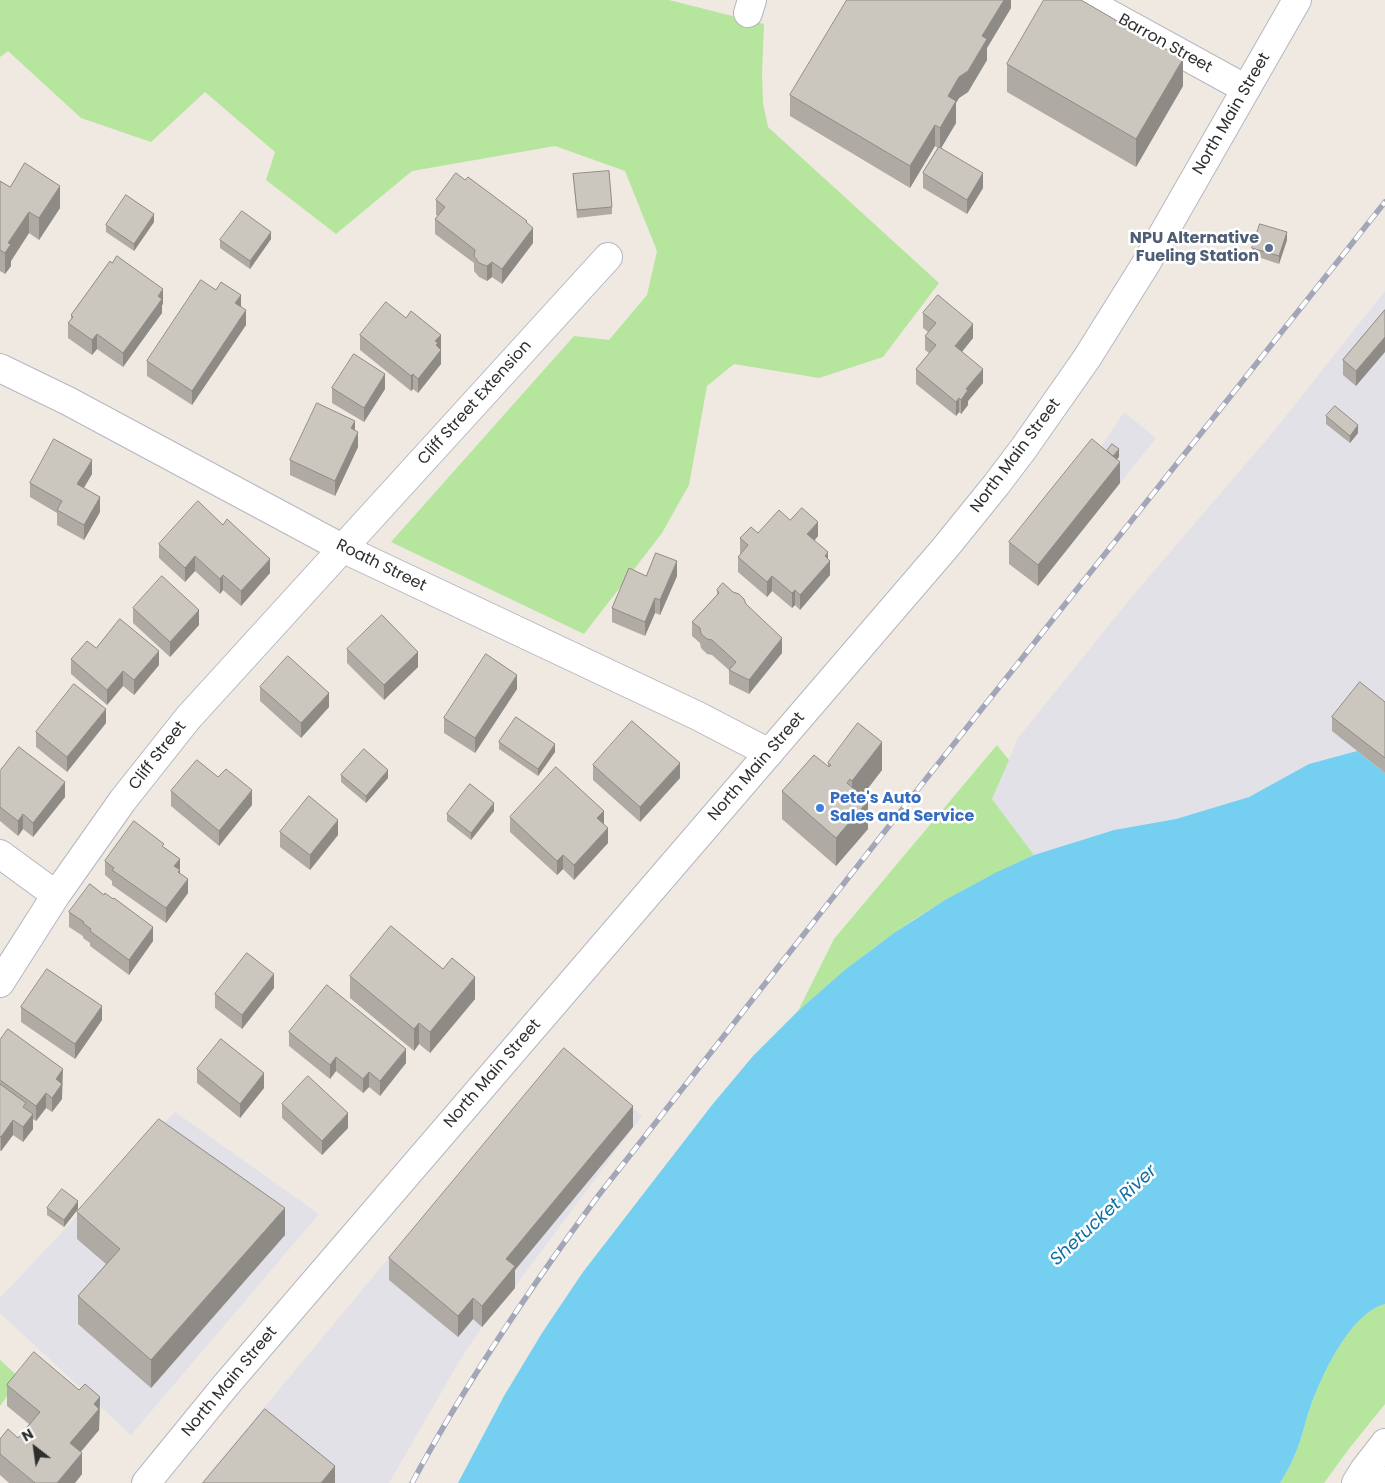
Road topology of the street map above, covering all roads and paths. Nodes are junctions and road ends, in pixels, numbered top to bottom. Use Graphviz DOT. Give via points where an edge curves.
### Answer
graph roads {
  1 [pos="1084,0"];
  2 [pos="1297,0"];
  3 [pos="1246,89"];
  4 [pos="608,257"];
  5 [pos="0,368"];
  6 [pos="342,548"];
  7 [pos="769,752"];
  8 [pos="0,854"];
  9 [pos="56,895"];
  10 [pos="0,984"];
  11 [pos="1385,1443"];
  12 [pos="1368,1478"];
  13 [pos="146,1483"];
  1 -- 3 [label="street, Barron Street"];
  2 -- 3 [label="street, North Main Street"];
  3 -- 7 [label="street, North Main Street" via="1118,310 1024,448 972,515"];
  4 -- 6 [label="street, Cliff Street Extension"];
  5 -- 6 [label="street, Roath Street"];
  6 -- 7 [label="street, Roath Street"];
  6 -- 9 [label="street, Cliff Street" via="188,718 123,800"];
  7 -- 13 [label="street, North Main Street" via="239,1370"];
  8 -- 9 [label="street"];
  9 -- 10 [label="street, Cliff Street"];
  11 -- 12 [label="street"];
}
